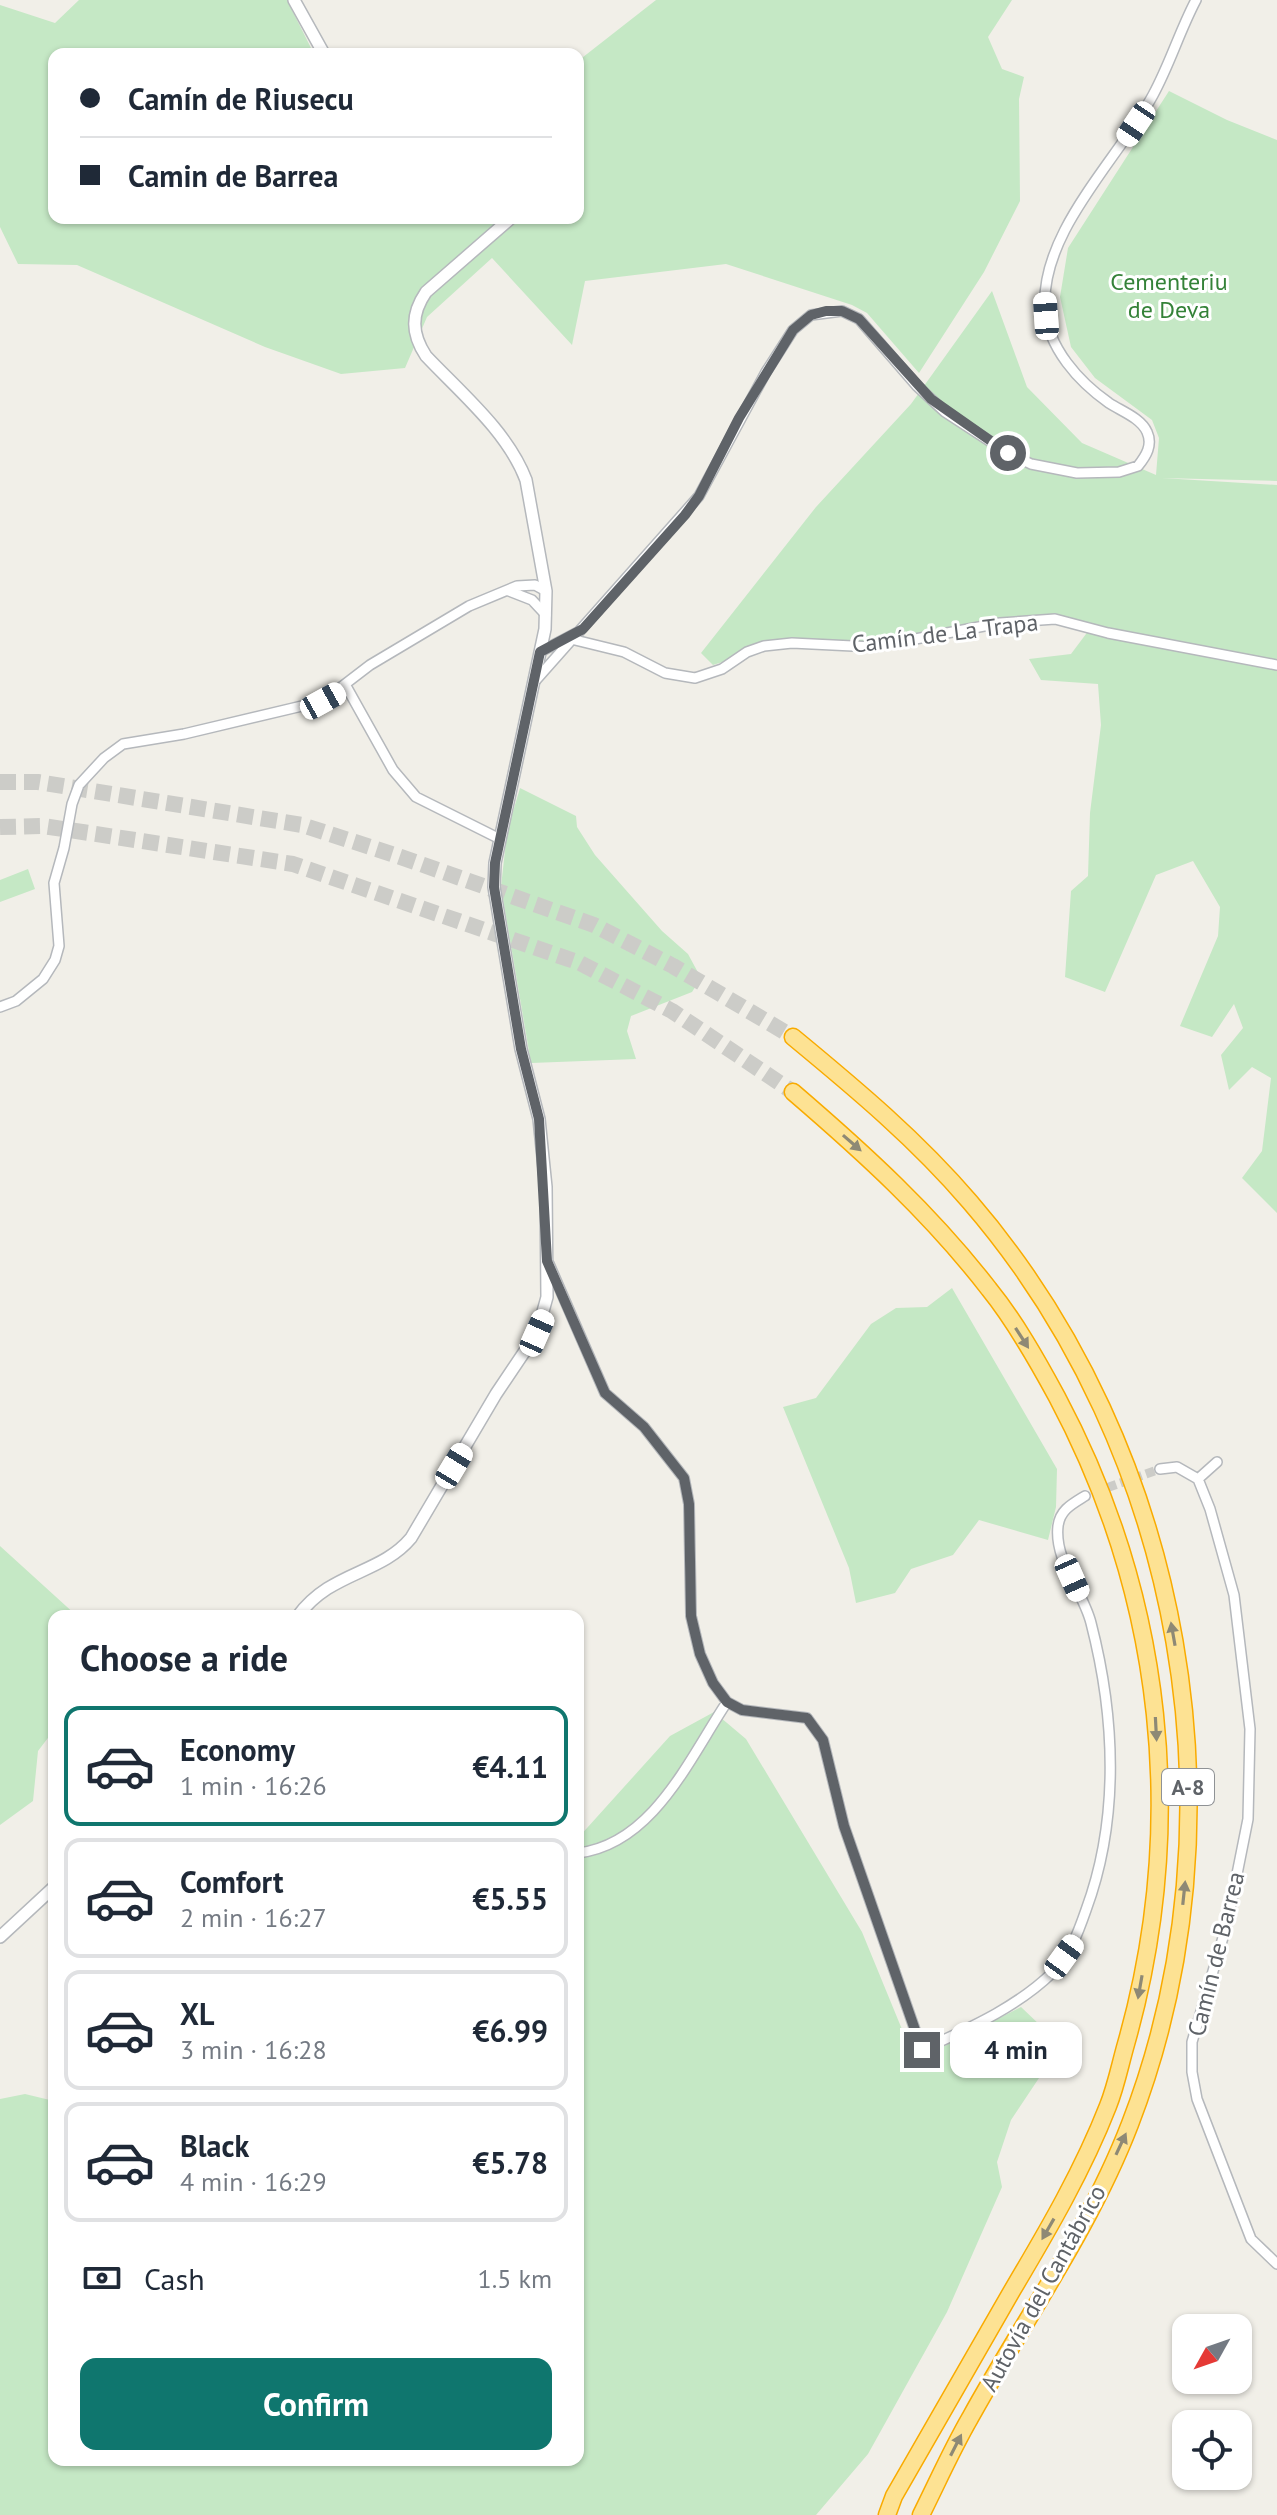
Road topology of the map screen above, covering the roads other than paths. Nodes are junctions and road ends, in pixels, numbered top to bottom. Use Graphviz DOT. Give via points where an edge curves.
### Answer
graph roads {
  1 [pos="294,0"];
  2 [pos="1196,0"];
  3 [pos="321,48"];
  4 [pos="504,224"];
  5 [pos="509,591"];
  6 [pos="546,591"];
  7 [pos="521,594"];
  8 [pos="546,623"];
  9 [pos="571,639"];
  10 [pos="540,652"];
  11 [pos="562,652"];
  12 [pos="1277,665"];
  13 [pos="534,684"];
  14 [pos="346,686"];
  15 [pos="500,839"];
  16 [pos="0,1007"];
  17 [pos="793,1037"];
  18 [pos="793,1092"];
  19 [pos="547,1261"];
  20 [pos="1217,1462"];
  21 [pos="1160,1469"];
  22 [pos="1198,1479"];
  23 [pos="1085,1496"];
  24 [pos="303,1610"];
  25 [pos="727,1702"];
  26 [pos="584,1851"];
  27 [pos="48,1893"];
  28 [pos="0,1937"];
  29 [pos="1277,2264"];
  30 [pos="887,2515"];
  31 [pos="921,2515"];
  1 -- 3 [label="street"];
  2 -- 9 [label="street" via="1155,92 1058,245 1044,293 1046,316 1064,358 1088,386 1147,431 1149,445 1138,466 1077,473 1020,459 945,412 859,319 842,311 811,315 793,330 766,372 699,496"];
  4 -- 6 [label="street" via="426,292 413,320 426,356 521,466"];
  5 -- 6 [label="street" via="535,585"];
  5 -- 7 [label="street"];
  5 -- 14 [label="street" via="435,625"];
  6 -- 7 [label="street"];
  6 -- 8 [label="street"];
  7 -- 8 [label="street"];
  8 -- 9 [label="street, Camín de La Trapa" via="556,636"];
  8 -- 10 [label="street"];
  9 -- 10 [label="street"];
  9 -- 11 [label="street"];
  9 -- 12 [label="street, Camín de La Trapa" via="624,652 665,673 695,678 764,646 873,647 1000,623 1055,619"];
  10 -- 11 [label="street"];
  10 -- 13 [label="street"];
  11 -- 13 [label="street"];
  13 -- 15 [label="street"];
  14 -- 15 [label="street" via="393,770 416,797"];
  14 -- 16 [label="street" via="306,707 138,740 104,758 79,785 72,804 54,883 59,946 55,960 43,979"];
  15 -- 19 [label="street" via="496,909 539,1119"];
  31 -- 17 [label="highway, Autovía del Cantábrico / A-8, one-way" via="969,2418 1072,2246 1130,2125 1162,2023 1185,1894 1188,1744 1167,1596 1142,1510 1075,1351 973,1205 917,1143"];
  18 -- 30 [label="highway, Autovía del Cantábrico / A-8, one-way" via="885,1172 941,1231 992,1292 1042,1369 1085,1449 1112,1516 1155,1699 1157,1894 1139,1999 1109,2103 1078,2174"];
  19 -- 24 [label="street" via="547,1297 537,1333 411,1538 399,1552 314,1596"];
  19 -- 25 [label="street" via="605,1393 644,1427 684,1478 691,1616 700,1654"];
  20 -- 22 [label="street"];
  21 -- 22 [label="street" via="1177,1467"];
  22 -- 29 [label="street, Camín de Barrea" via="1234,1595 1250,1729 1248,1819 1227,1924 1192,2042 1192,2072 1197,2099 1251,2239"];
  23 -- 25 [label="street" via="1064,1510 1058,1527 1063,1558 1090,1619 1106,1689 1107,1829 1074,1943 1054,1971 1028,1993 975,2025 922,2050 844,1826 817,1728 807,1718 742,1710"];
  25 -- 26 [label="street" via="659,1805 622,1841"];
  27 -- 28 [label="street"];
}
